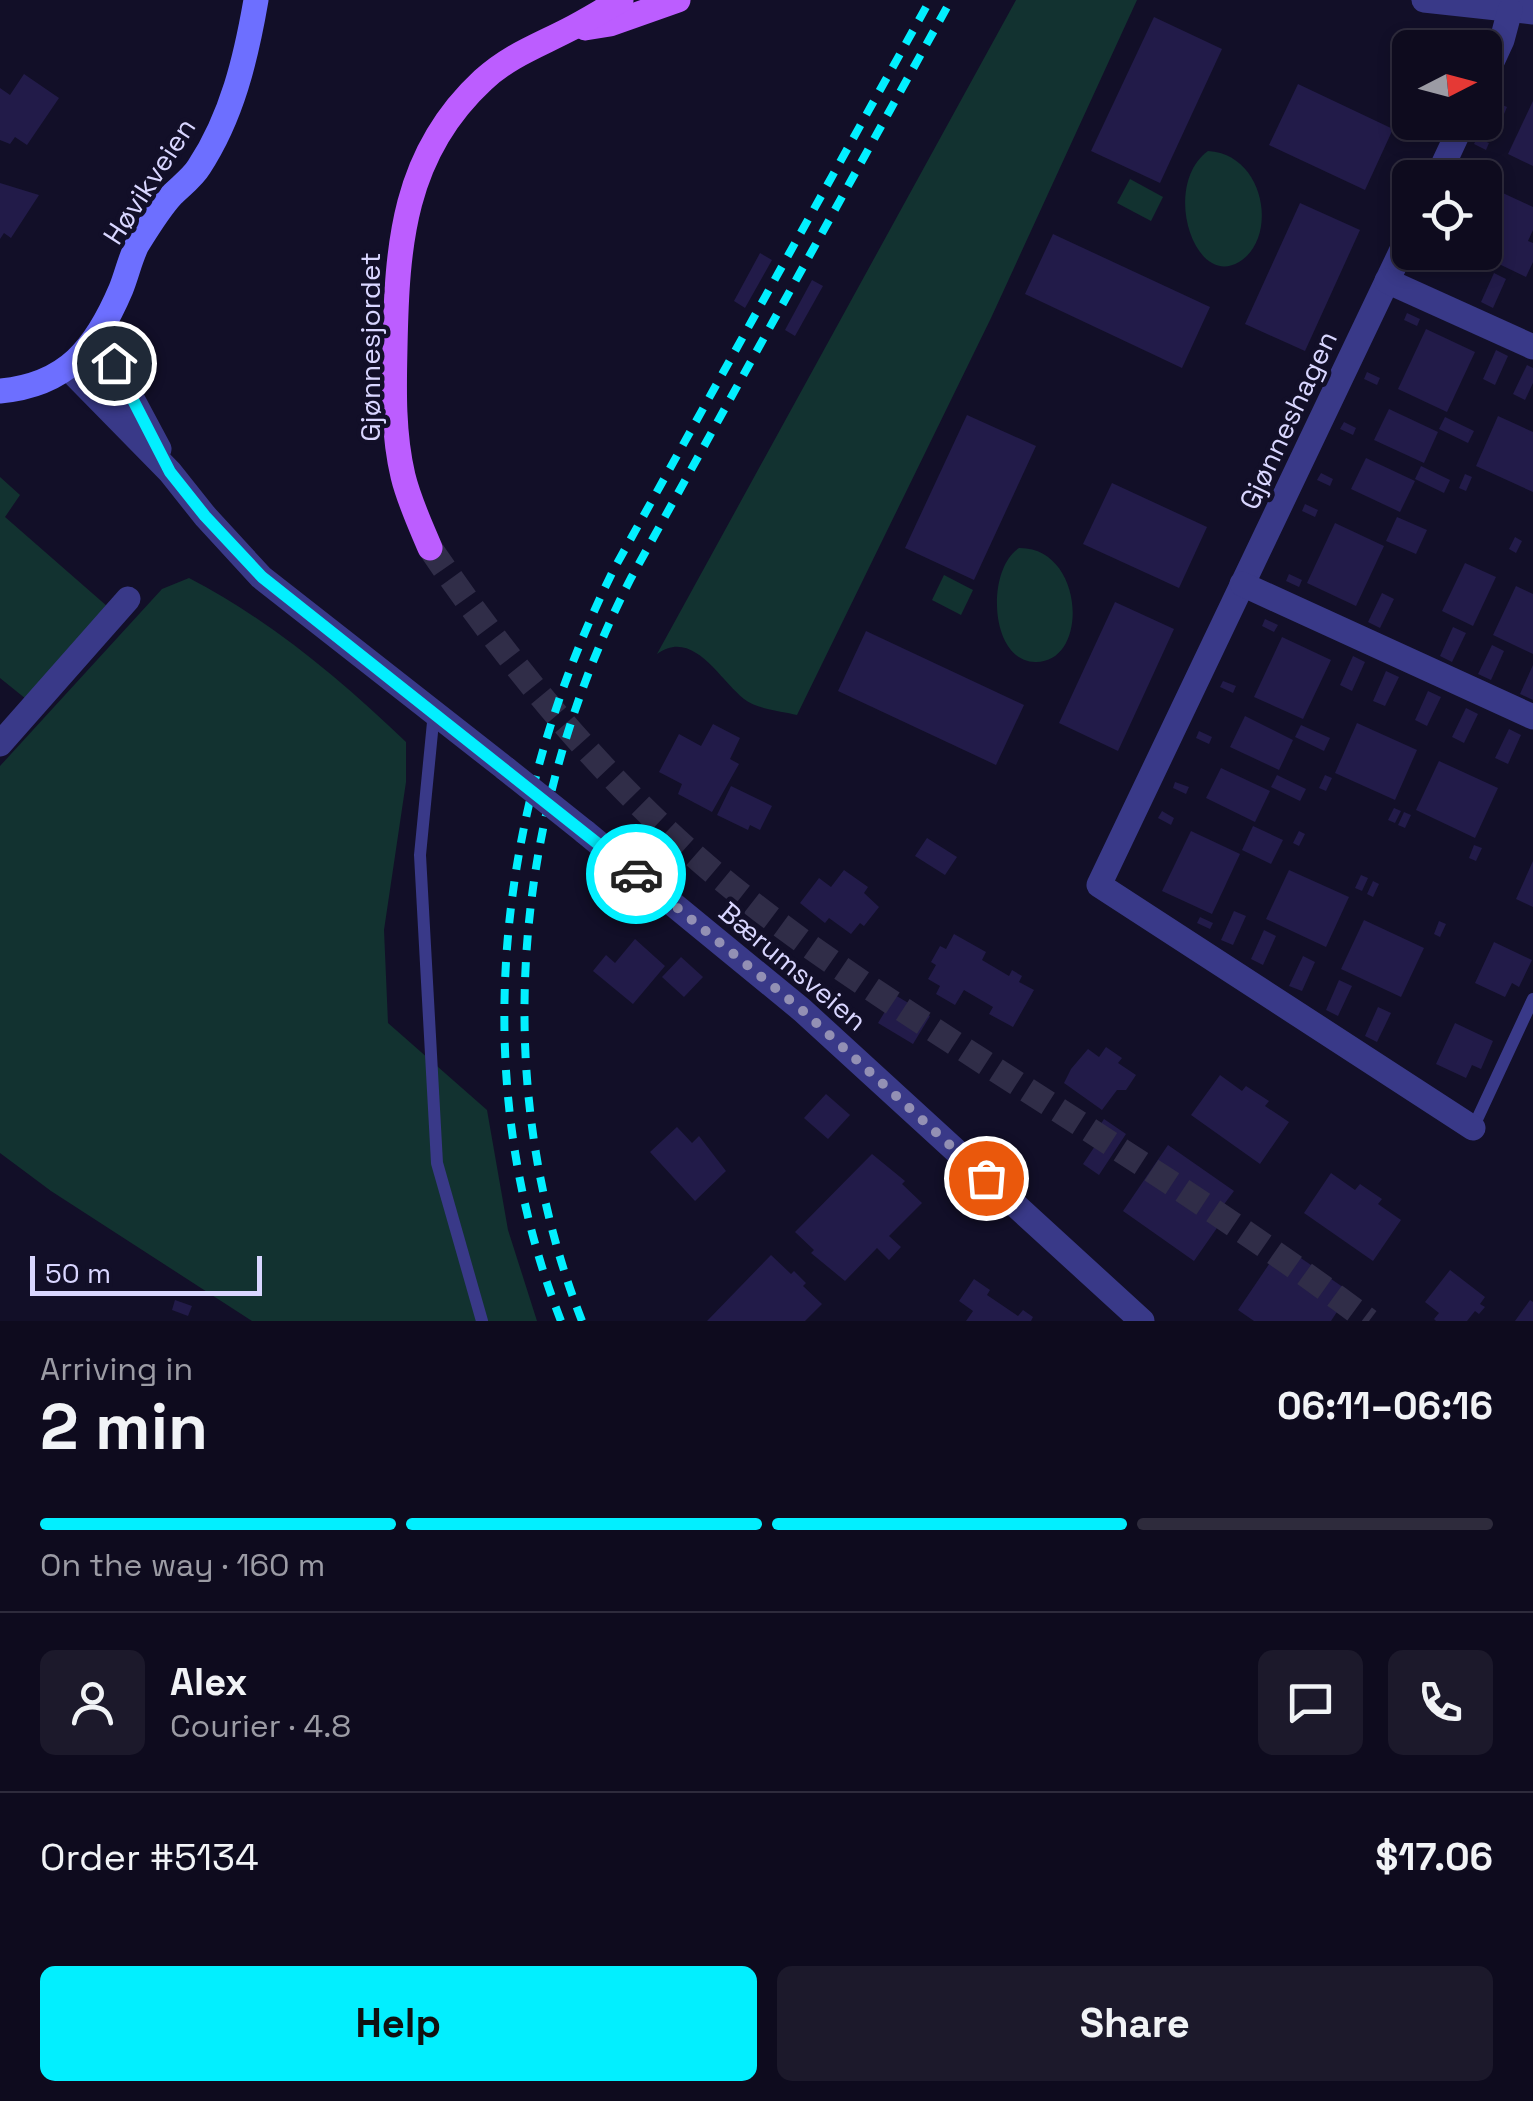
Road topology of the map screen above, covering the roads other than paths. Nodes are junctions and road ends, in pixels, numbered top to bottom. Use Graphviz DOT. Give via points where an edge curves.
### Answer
graph roads {
  1 [pos="256,0"];
  2 [pos="621,0"];
  3 [pos="678,0"];
  4 [pos="1424,0"];
  5 [pos="1522,11"];
  6 [pos="565,32"];
  7 [pos="1502,40"];
  8 [pos="1392,270"];
  9 [pos="1387,280"];
  10 [pos="92,344"];
  11 [pos="1533,347"];
  12 [pos="69,369"];
  13 [pos="0,390"];
  14 [pos="170,472"];
  15 [pos="430,548"];
  16 [pos="1242,584"];
  17 [pos="128,599"];
  18 [pos="434,712"];
  19 [pos="1533,717"];
  20 [pos="0,744"];
  21 [pos="1533,999"];
  22 [pos="1473,1128"];
  23 [pos="482,1321"];
  24 [pos="1142,1321"];
  1 -- 10 [label="main road, Høvikveien" via="235,94 198,169 136,247"];
  2 -- 6 [label="main road, Gjønnesjordet"];
  3 -- 6 [label="main road, Gjønnesjordet"];
  4 -- 5 [label="street"];
  5 -- 7 [label="street"];
  6 -- 15 [label="main road, Gjønnesjordet" via="512,56 481,82 433,144 406,209 396,277 396,436"];
  8 -- 9 [label="street, Gjønneshagen"];
  9 -- 11 [label="street"];
  9 -- 16 [label="street, Gjønneshagen"];
  10 -- 12 [label="main road, Høvikveien"];
  10 -- 14 [label="street, Bærumsveien" via="114,363"];
  12 -- 13 [label="main road, Høvikveien" via="25,388"];
  12 -- 14 [label="street, Bærumsveien"];
  14 -- 18 [label="street, Bærumsveien" via="262,577"];
  16 -- 19 [label="street"];
  16 -- 22 [label="street, Gjønneshagen" via="1099,885"];
  17 -- 20 [label="street"];
  18 -- 23 [label="lane" via="420,855 436,1163"];
  18 -- 24 [label="street, Bærumsveien, bridge" via="802,1010"];
  21 -- 22 [label="lane"];
}
